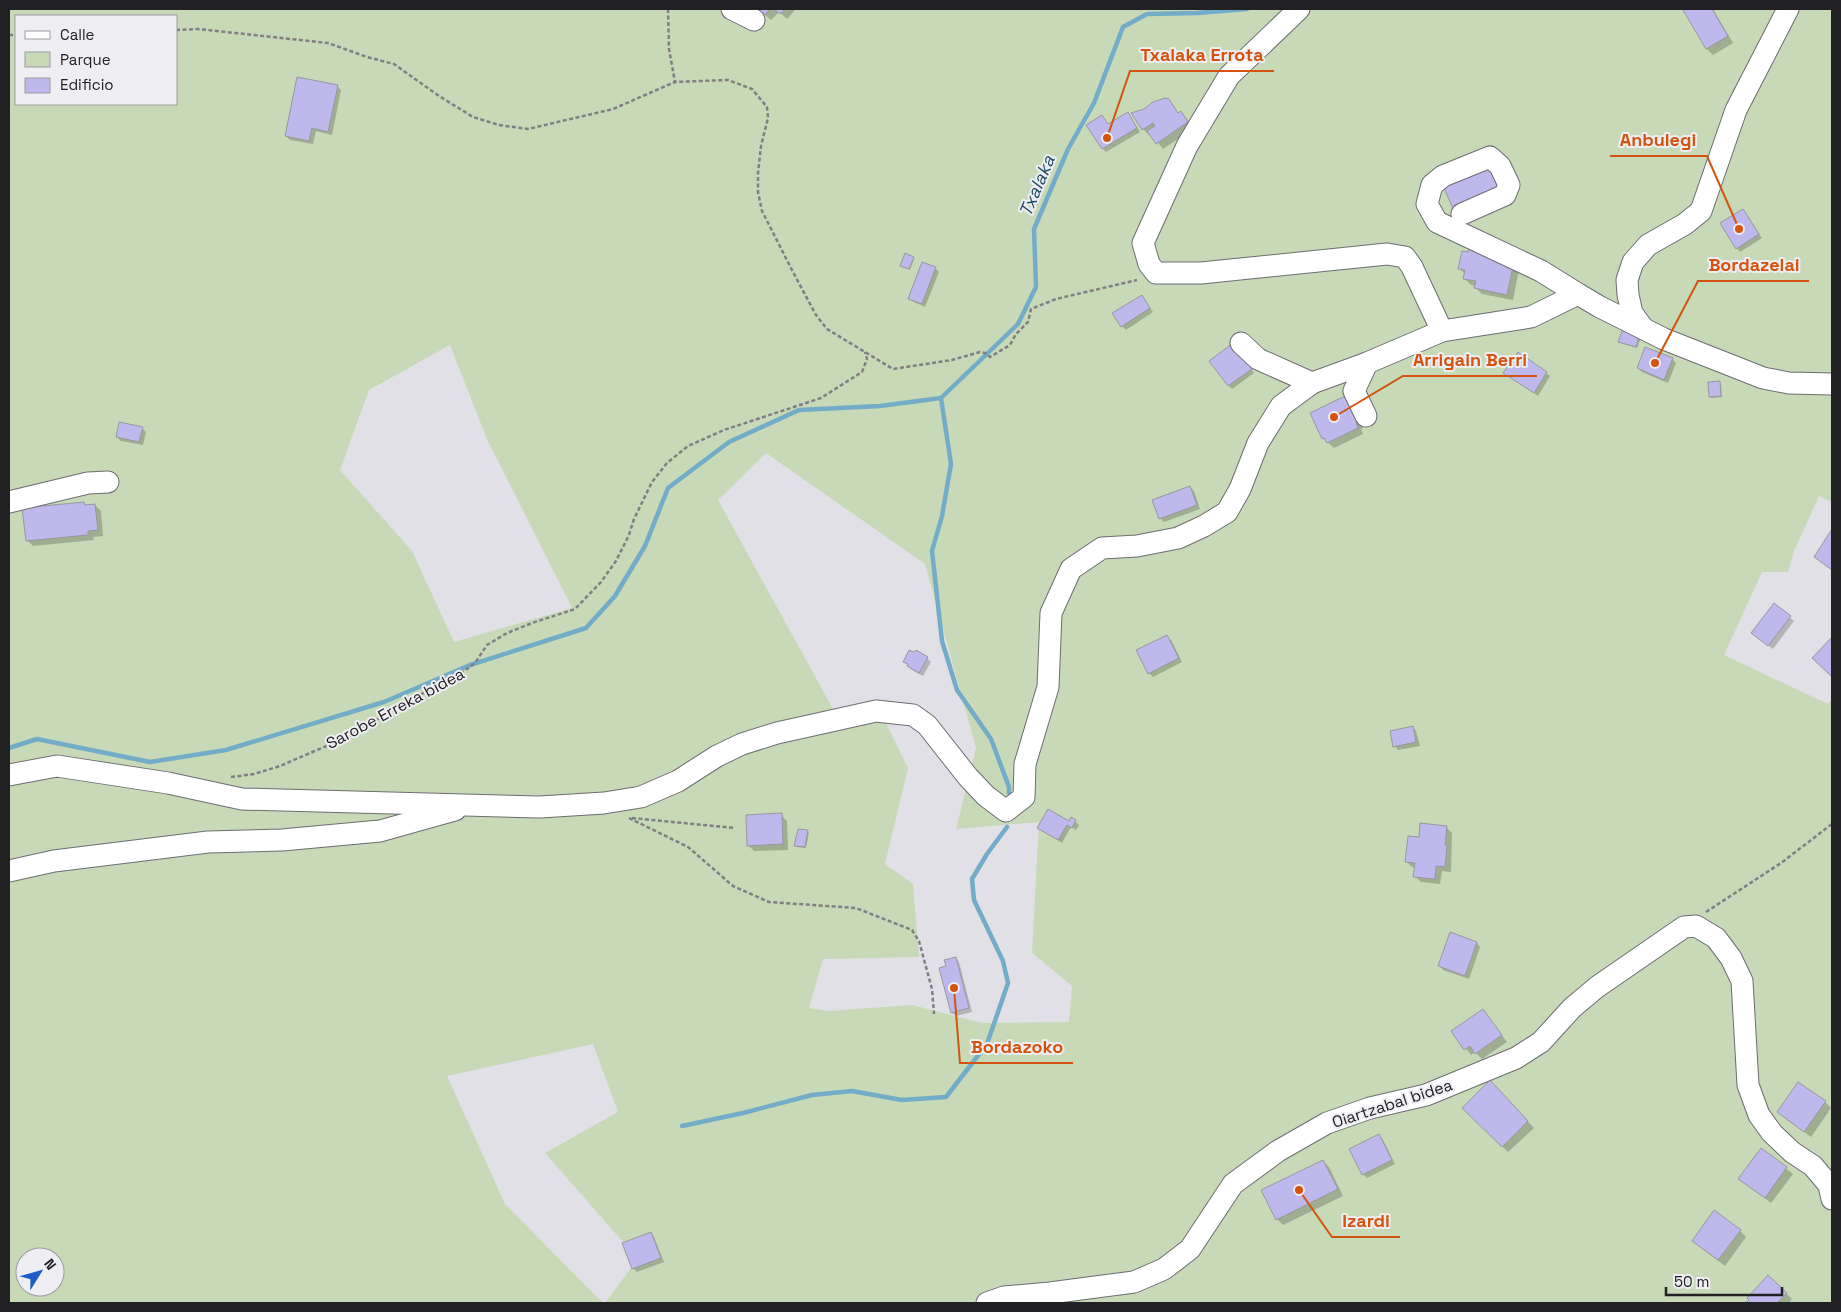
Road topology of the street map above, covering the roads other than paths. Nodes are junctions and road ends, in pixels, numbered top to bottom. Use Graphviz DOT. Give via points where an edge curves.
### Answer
graph roads {
  1 [pos="732,9"];
  2 [pos="1299,9"];
  3 [pos="1788,9"];
  4 [pos="754,20"];
  5 [pos="1462,214"];
  6 [pos="1578,294"];
  7 [pos="1643,328"];
  8 [pos="1442,331"];
  9 [pos="1241,343"];
  10 [pos="1367,363"];
  11 [pos="1312,383"];
  12 [pos="1832,384"];
  13 [pos="1366,416"];
  14 [pos="108,482"];
  15 [pos="9,502"];
  16 [pos="9,775"];
  17 [pos="473,804"];
  18 [pos="9,871"];
  19 [pos="1832,1199"];
  20 [pos="988,1303"];
  1 -- 4 [label="street"];
  2 -- 8 [label="street" via="1229,76 1187,146 1143,243 1150,264 1156,273 1201,272 1387,254 1405,257"];
  3 -- 7 [label="street" via="1736,110 1701,211 1648,245 1633,262 1627,280 1628,295 1632,313"];
  5 -- 6 [label="street" via="1504,195 1509,184 1500,166 1490,157 1443,176 1432,185 1427,204 1437,222 1541,271"];
  6 -- 7 [label="street"];
  6 -- 8 [label="street" via="1531,317"];
  7 -- 12 [label="street" via="1763,378 1789,383"];
  8 -- 10 [label="street"];
  9 -- 11 [label="street" via="1258,359"];
  10 -- 11 [label="street"];
  10 -- 13 [label="street" via="1354,391"];
  11 -- 17 [label="street" via="1281,406 1258,444 1240,490 1227,512 1178,538 1137,546 1102,548 1071,569 1052,612 1048,687 1025,764 1024,797 1006,811 968,777 927,725 912,715 876,711 777,732 742,744 678,782 642,797 540,807"];
  14 -- 15 [label="street" via="88,483"];
  16 -- 17 [label="street" via="58,766 168,783 242,799"];
  17 -- 18 [label="street" via="380,831 282,840 208,842 54,861"];
  19 -- 20 [label="street, Oiartzabal bidea" via="1829,1184 1813,1166 1772,1133 1759,1115 1748,1085 1742,981 1731,958 1716,938 1696,926 1684,927 1596,987 1541,1042 1516,1058 1426,1095 1370,1108 1327,1123 1278,1152 1233,1184 1190,1249 1164,1269 1134,1282 1004,1297"];
}
